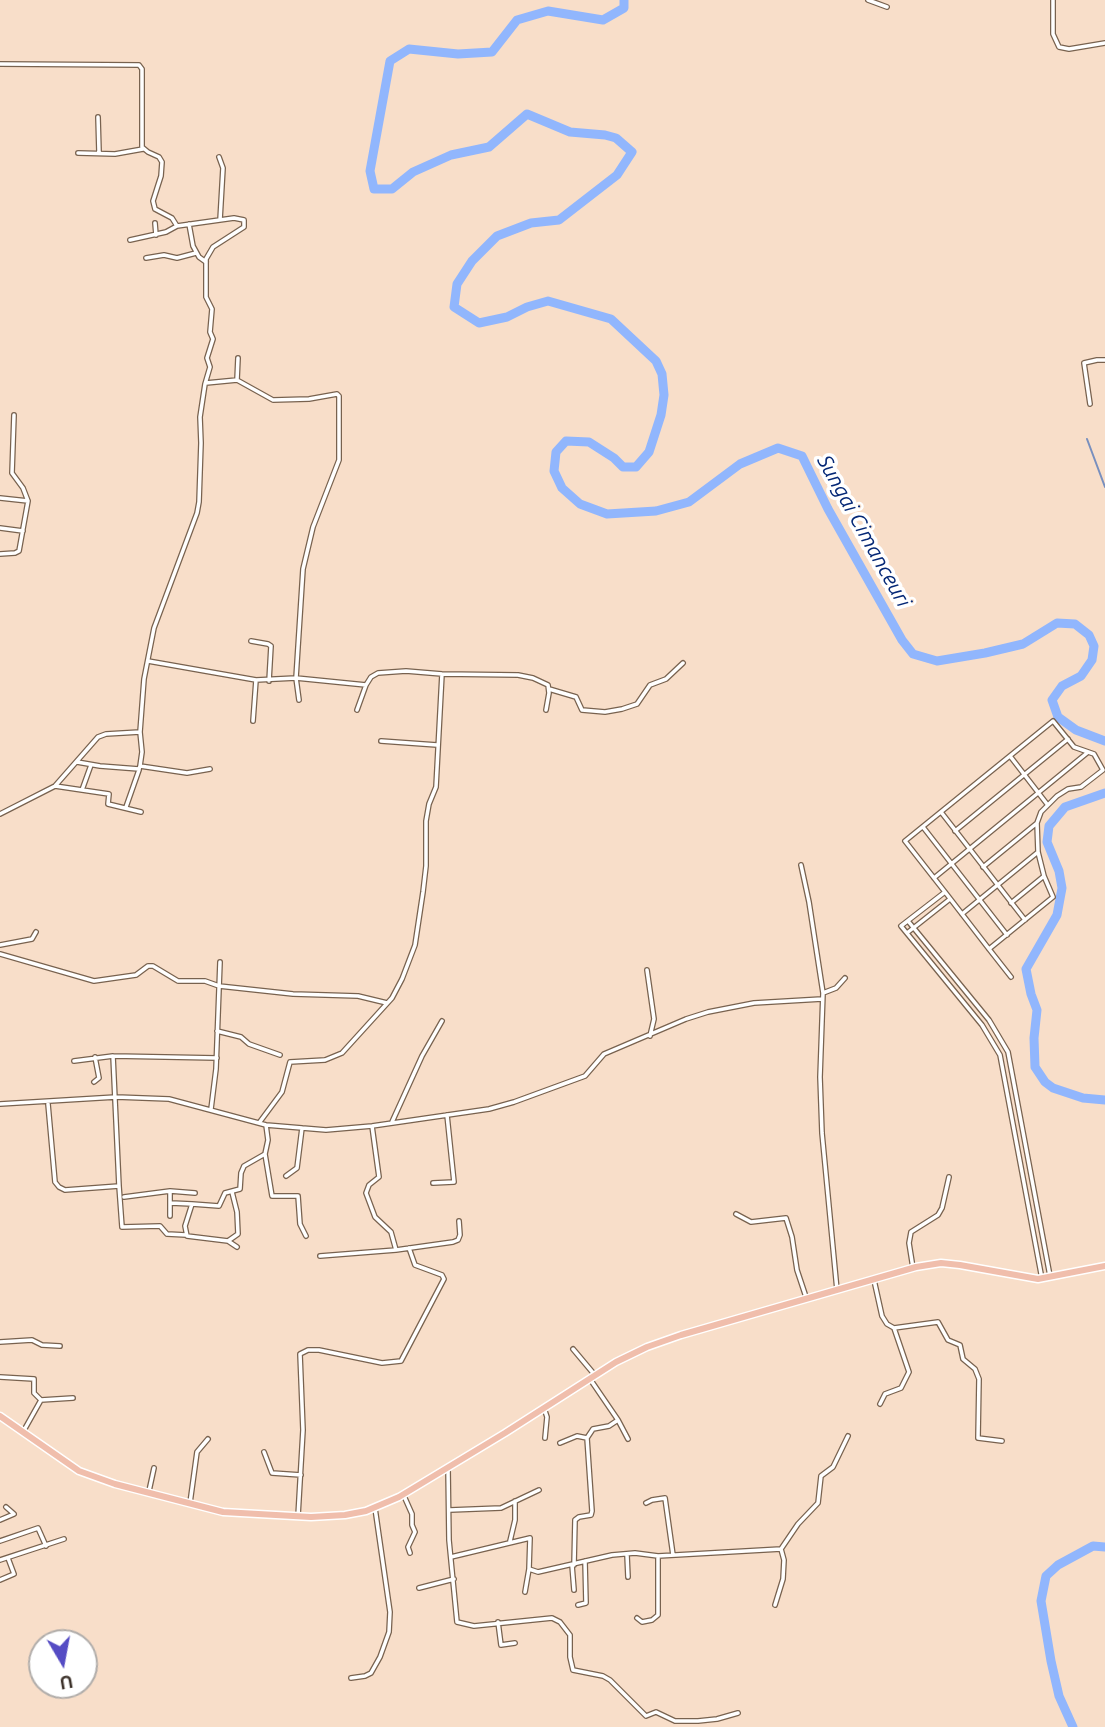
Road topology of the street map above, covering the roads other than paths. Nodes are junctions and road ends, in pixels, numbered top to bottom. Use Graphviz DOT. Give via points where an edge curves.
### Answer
graph roads {
  1 [pos="868,0"];
  2 [pos="1053,0"];
  3 [pos="887,7"];
  4 [pos="1105,43"];
  5 [pos="0,64"];
  6 [pos="99,117"];
  7 [pos="143,149"];
  8 [pos="99,152"];
  9 [pos="78,153"];
  10 [pos="219,157"];
  11 [pos="220,221"];
  12 [pos="155,223"];
  13 [pos="189,224"];
  14 [pos="177,226"];
  15 [pos="156,235"];
  16 [pos="130,240"];
  17 [pos="196,253"];
  18 [pos="146,258"];
  19 [pos="206,262"];
  20 [pos="238,358"];
  21 [pos="1105,360"];
  22 [pos="237,380"];
  23 [pos="205,384"];
  24 [pos="1090,404"];
  25 [pos="15,415"];
  26 [pos="0,498"];
  27 [pos="28,501"];
  28 [pos="0,528"];
  29 [pos="23,531"];
  30 [pos="0,554"];
  31 [pos="251,641"];
  32 [pos="148,662"];
  33 [pos="683,663"];
  34 [pos="442,674"];
  35 [pos="296,678"];
  36 [pos="256,680"];
  37 [pos="269,681"];
  38 [pos="366,685"];
  39 [pos="549,689"];
  40 [pos="299,700"];
  41 [pos="357,710"];
  42 [pos="546,710"];
  43 [pos="253,721"];
  44 [pos="140,732"];
  45 [pos="1068,739"];
  46 [pos="380,741"];
  47 [pos="437,746"];
  48 [pos="1088,752"];
  49 [pos="1009,756"];
  50 [pos="77,762"];
  51 [pos="91,765"];
  52 [pos="139,768"];
  53 [pos="210,769"];
  54 [pos="1024,775"];
  55 [pos="55,786"];
  56 [pos="82,790"];
  57 [pos="1038,793"];
  58 [pos="1047,804"];
  59 [pos="126,807"];
  60 [pos="141,812"];
  61 [pos="940,812"];
  62 [pos="0,814"];
  63 [pos="1037,822"];
  64 [pos="923,827"];
  65 [pos="955,831"];
  66 [pos="969,849"];
  67 [pos="1038,852"];
  68 [pos="951,863"];
  69 [pos="801,865"];
  70 [pos="983,867"];
  71 [pos="1044,876"];
  72 [pos="934,877"];
  73 [pos="997,885"];
  74 [pos="945,892"];
  75 [pos="950,899"];
  76 [pos="980,899"];
  77 [pos="1011,903"];
  78 [pos="962,914"];
  79 [pos="1025,920"];
  80 [pos="908,921"];
  81 [pos="914,928"];
  82 [pos="36,932"];
  83 [pos="907,933"];
  84 [pos="1007,934"];
  85 [pos="0,945"];
  86 [pos="989,949"];
  87 [pos="0,954"];
  88 [pos="220,962"];
  89 [pos="647,970"];
  90 [pos="1011,976"];
  91 [pos="845,978"];
  92 [pos="219,986"];
  93 [pos="823,993"];
  94 [pos="822,999"];
  95 [pos="387,1003"];
  96 [pos="442,1021"];
  97 [pos="217,1031"];
  98 [pos="650,1036"];
  99 [pos="280,1055"];
  100 [pos="113,1056"];
  101 [pos="95,1057"];
  102 [pos="217,1058"];
  103 [pos="74,1061"];
  104 [pos="94,1082"];
  105 [pos="116,1097"];
  106 [pos="48,1103"];
  107 [pos="0,1104"];
  108 [pos="211,1109"];
  109 [pos="447,1115"];
  110 [pos="392,1122"];
  111 [pos="259,1123"];
  112 [pos="266,1125"];
  113 [pos="372,1126"];
  114 [pos="302,1128"];
  115 [pos="265,1154"];
  116 [pos="286,1176"];
  117 [pos="949,1177"];
  118 [pos="433,1183"];
  119 [pos="119,1186"];
  120 [pos="170,1191"];
  121 [pos="232,1192"];
  122 [pos="195,1193"];
  123 [pos="124,1197"];
  124 [pos="171,1203"];
  125 [pos="192,1204"];
  126 [pos="736,1214"];
  127 [pos="170,1216"];
  128 [pos="459,1221"];
  129 [pos="187,1235"];
  130 [pos="306,1236"];
  131 [pos="228,1241"];
  132 [pos="237,1247"];
  133 [pos="409,1248"];
  134 [pos="396,1250"];
  135 [pos="320,1256"];
  136 [pos="1105,1266"];
  137 [pos="913,1268"];
  138 [pos="1050,1278"];
  139 [pos="1042,1279"];
  140 [pos="874,1280"];
  141 [pos="837,1290"];
  142 [pos="807,1299"];
  143 [pos="894,1328"];
  144 [pos="0,1342"];
  145 [pos="60,1346"];
  146 [pos="573,1349"];
  147 [pos="0,1377"];
  148 [pos="593,1378"];
  149 [pos="73,1398"];
  150 [pos="41,1401"];
  151 [pos="880,1404"];
  152 [pos="544,1408"];
  153 [pos="0,1416"];
  154 [pos="618,1420"];
  155 [pos="23,1432"];
  156 [pos="848,1436"];
  157 [pos="545,1438"];
  158 [pos="587,1438"];
  159 [pos="208,1439"];
  160 [pos="628,1439"];
  161 [pos="1002,1441"];
  162 [pos="560,1443"];
  163 [pos="264,1452"];
  164 [pos="154,1468"];
  165 [pos="448,1468"];
  166 [pos="301,1475"];
  167 [pos="539,1490"];
  168 [pos="148,1493"];
  169 [pos="404,1494"];
  170 [pos="515,1501"];
  171 [pos="646,1503"];
  172 [pos="190,1505"];
  173 [pos="6,1507"];
  174 [pos="374,1508"];
  175 [pos="450,1510"];
  176 [pos="298,1516"];
  177 [pos="0,1520"];
  178 [pos="64,1539"];
  179 [pos="0,1541"];
  180 [pos="510,1541"];
  181 [pos="46,1546"];
  182 [pos="781,1549"];
  183 [pos="410,1553"];
  184 [pos="627,1554"];
  185 [pos="673,1555"];
  186 [pos="658,1556"];
  187 [pos="451,1557"];
  188 [pos="8,1558"];
  189 [pos="0,1560"];
  190 [pos="584,1561"];
  191 [pos="573,1565"];
  192 [pos="529,1569"];
  193 [pos="628,1577"];
  194 [pos="454,1579"];
  195 [pos="0,1580"];
  196 [pos="419,1588"];
  197 [pos="573,1590"];
  198 [pos="525,1592"];
  199 [pos="578,1605"];
  200 [pos="775,1605"];
  201 [pos="637,1618"];
  202 [pos="498,1622"];
  203 [pos="515,1643"];
  204 [pos="351,1678"];
  205 [pos="738,1713"];
  1 -- 3 [label="street"];
  2 -- 4 [label="street" via="1053,34 1059,47"];
  5 -- 7 [label="street" via="139,65"];
  6 -- 8 [label="street"];
  7 -- 8 [label="street" via="115,155"];
  7 -- 14 [label="street" via="162,162 155,209"];
  8 -- 9 [label="street"];
  10 -- 11 [label="street" via="223,168"];
  11 -- 13 [label="street"];
  11 -- 19 [label="street" via="240,218 244,226 213,247"];
  12 -- 15 [label="street"];
  13 -- 14 [label="street"];
  13 -- 17 [label="street"];
  14 -- 15 [label="street"];
  15 -- 16 [label="street"];
  17 -- 18 [label="street"];
  17 -- 19 [label="street"];
  19 -- 23 [label="street" via="213,340"];
  20 -- 22 [label="street"];
  21 -- 24 [label="street" via="1084,363"];
  22 -- 23 [label="street"];
  22 -- 35 [label="street" via="273,400 339,396 339,460 313,527 303,569"];
  23 -- 32 [label="street" via="197,513 154,628"];
  25 -- 27 [label="street" via="12,473"];
  26 -- 27 [label="street"];
  27 -- 29 [label="street"];
  28 -- 29 [label="street"];
  29 -- 30 [label="street" via="19,551"];
  31 -- 37 [label="street" via="271,646"];
  32 -- 36 [label="street"];
  32 -- 44 [label="street"];
  33 -- 39 [label="street" via="666,679 650,685 638,704 622,709 582,710 576,697"];
  34 -- 38 [label="street" via="382,673"];
  34 -- 39 [label="street" via="518,675 545,682"];
  34 -- 47 [label="street"];
  35 -- 37 [label="street"];
  35 -- 38 [label="street"];
  35 -- 40 [label="street"];
  36 -- 37 [label="street"];
  36 -- 43 [label="street"];
  38 -- 41 [label="street"];
  39 -- 42 [label="street"];
  44 -- 50 [label="street" via="102,735"];
  44 -- 52 [label="street"];
  45 -- 48 [label="street"];
  45 -- 49 [label="street" via="1053,721"];
  45 -- 54 [label="street"];
  46 -- 47 [label="street"];
  47 -- 95 [label="street" via="416,938 402,979"];
  48 -- 57 [label="street"];
  48 -- 58 [label="street" via="1103,770"];
  49 -- 54 [label="street"];
  49 -- 61 [label="street"];
  50 -- 51 [label="street"];
  50 -- 55 [label="street"];
  51 -- 52 [label="street"];
  51 -- 56 [label="street"];
  52 -- 53 [label="street" via="187,773"];
  52 -- 59 [label="street"];
  54 -- 57 [label="street"];
  54 -- 65 [label="street"];
  55 -- 56 [label="street"];
  55 -- 62 [label="street"];
  56 -- 59 [label="street" via="109,794 108,804"];
  57 -- 58 [label="street"];
  57 -- 66 [label="street"];
  58 -- 63 [label="street"];
  59 -- 60 [label="street"];
  61 -- 64 [label="street"];
  61 -- 65 [label="street"];
  63 -- 67 [label="street"];
  63 -- 70 [label="street"];
  64 -- 68 [label="street"];
  64 -- 72 [label="street" via="905,841"];
  65 -- 66 [label="street"];
  66 -- 68 [label="street"];
  66 -- 70 [label="street"];
  67 -- 71 [label="street"];
  67 -- 73 [label="street"];
  68 -- 72 [label="street"];
  68 -- 76 [label="street"];
  69 -- 93 [label="street"];
  70 -- 73 [label="street"];
  71 -- 77 [label="street"];
  71 -- 79 [label="street" via="1054,897"];
  72 -- 74 [label="street"];
  73 -- 76 [label="street"];
  73 -- 77 [label="street"];
  74 -- 75 [label="street"];
  74 -- 80 [label="street"];
  75 -- 78 [label="street"];
  75 -- 81 [label="street"];
  76 -- 78 [label="street"];
  76 -- 84 [label="street"];
  77 -- 79 [label="street"];
  78 -- 86 [label="street"];
  79 -- 84 [label="street"];
  80 -- 81 [label="street"];
  80 -- 83 [label="street" via="901,926"];
  81 -- 83 [label="street"];
  81 -- 138 [label="street" via="989,1020 1008,1052"];
  82 -- 85 [label="street" via="32,939"];
  83 -- 139 [label="street" via="982,1025 1000,1055"];
  84 -- 86 [label="street"];
  86 -- 90 [label="street"];
  87 -- 92 [label="street" via="94,981 136,975 151,966 176,981"];
  88 -- 92 [label="street"];
  89 -- 98 [label="street" via="654,1019"];
  91 -- 93 [label="street"];
  92 -- 95 [label="street" via="358,996"];
  92 -- 97 [label="street"];
  93 -- 94 [label="street"];
  94 -- 98 [label="street" via="754,1003 708,1012"];
  94 -- 141 [label="street" via="822,1133"];
  95 -- 111 [label="street" via="338,1056 290,1062 282,1092"];
  96 -- 110 [label="street"];
  97 -- 99 [label="street"];
  97 -- 102 [label="street"];
  98 -- 109 [label="street" via="601,1056 585,1076 572,1082 514,1102"];
  100 -- 101 [label="street"];
  100 -- 102 [label="street"];
  100 -- 105 [label="street"];
  101 -- 103 [label="street"];
  101 -- 104 [label="street" via="99,1078"];
  102 -- 108 [label="street"];
  105 -- 106 [label="street"];
  105 -- 108 [label="street" via="169,1099"];
  105 -- 119 [label="street"];
  106 -- 107 [label="street"];
  106 -- 119 [label="street" via="57,1185 65,1190"];
  108 -- 111 [label="street"];
  109 -- 110 [label="street"];
  109 -- 118 [label="street" via="454,1182"];
  110 -- 113 [label="street"];
  111 -- 112 [label="street"];
  112 -- 114 [label="street"];
  112 -- 115 [label="street"];
  113 -- 114 [label="street"];
  113 -- 134 [label="street" via="379,1177 366,1193"];
  114 -- 116 [label="street" via="297,1168"];
  115 -- 121 [label="street" via="244,1166 242,1186"];
  115 -- 130 [label="street" via="271,1196 298,1196 300,1224"];
  117 -- 137 [label="street" via="941,1212 911,1232"];
  119 -- 129 [label="street" via="121,1227 160,1226 167,1234"];
  120 -- 122 [label="street"];
  120 -- 123 [label="street"];
  120 -- 124 [label="street"];
  121 -- 125 [label="street" via="216,1207"];
  121 -- 131 [label="street" via="238,1234"];
  124 -- 125 [label="street"];
  124 -- 127 [label="street"];
  125 -- 129 [label="street"];
  126 -- 142 [label="street" via="751,1222 786,1218"];
  128 -- 133 [label="street" via="458,1240"];
  129 -- 131 [label="street"];
  131 -- 132 [label="street"];
  133 -- 134 [label="street"];
  133 -- 166 [label="street" via="415,1265 444,1279 401,1361 383,1363 319,1350 300,1354"];
  134 -- 135 [label="street"];
  136 -- 138 [label="main road"];
  137 -- 139 [label="main road" via="941,1263"];
  137 -- 140 [label="main road"];
  138 -- 139 [label="main road"];
  140 -- 141 [label="main road"];
  140 -- 143 [label="street" via="882,1316"];
  141 -- 142 [label="main road"];
  142 -- 148 [label="main road" via="647,1347"];
  143 -- 151 [label="street" via="909,1372 901,1388 885,1394"];
  143 -- 161 [label="street" via="940,1323 948,1340 959,1345 964,1361 978,1373 978,1438"];
  144 -- 145 [label="street" via="32,1340"];
  146 -- 148 [label="street"];
  147 -- 150 [label="street" via="34,1379 33,1391"];
  148 -- 152 [label="main road"];
  148 -- 154 [label="street"];
  149 -- 150 [label="street"];
  150 -- 155 [label="street"];
  152 -- 157 [label="street"];
  152 -- 165 [label="main road"];
  153 -- 155 [label="main road"];
  154 -- 158 [label="street" via="593,1429"];
  154 -- 160 [label="street"];
  155 -- 168 [label="main road" via="79,1471"];
  156 -- 182 [label="street" via="833,1467 821,1476 818,1503"];
  158 -- 162 [label="street" via="577,1436"];
  158 -- 191 [label="street" via="592,1511 575,1520"];
  159 -- 172 [label="street" via="197,1452"];
  163 -- 166 [label="street" via="272,1473"];
  164 -- 168 [label="street"];
  165 -- 169 [label="main road"];
  165 -- 175 [label="street"];
  166 -- 176 [label="street"];
  167 -- 170 [label="street"];
  168 -- 172 [label="main road"];
  169 -- 174 [label="main road"];
  169 -- 183 [label="street" via="415,1532 408,1546"];
  170 -- 175 [label="street" via="497,1509"];
  170 -- 180 [label="street"];
  171 -- 185 [label="street" via="665,1498"];
  172 -- 176 [label="main road" via="223,1512"];
  173 -- 177 [label="street" via="14,1514"];
  174 -- 176 [label="main road" via="336,1516"];
  174 -- 204 [label="street" via="390,1612 388,1632 371,1673"];
  175 -- 187 [label="street"];
  178 -- 181 [label="street"];
  179 -- 181 [label="street" via="37,1528"];
  180 -- 187 [label="street"];
  180 -- 192 [label="street" via="530,1538"];
  181 -- 188 [label="street"];
  182 -- 185 [label="street"];
  182 -- 200 [label="street" via="783,1578"];
  184 -- 186 [label="street"];
  184 -- 190 [label="street"];
  184 -- 193 [label="street"];
  185 -- 186 [label="street"];
  186 -- 201 [label="street" via="658,1615 642,1622"];
  187 -- 194 [label="street"];
  188 -- 189 [label="street"];
  188 -- 195 [label="street" via="14,1574"];
  190 -- 191 [label="street"];
  190 -- 199 [label="street" via="586,1603"];
  191 -- 192 [label="street" via="538,1572"];
  191 -- 197 [label="street"];
  192 -- 198 [label="street"];
  194 -- 196 [label="street"];
  194 -- 202 [label="street" via="457,1622 474,1626"];
  202 -- 203 [label="street" via="501,1645"];
  202 -- 205 [label="street" via="552,1618 561,1622 570,1635 573,1670 603,1676 646,1716 656,1712 675,1721 698,1721"];
}
